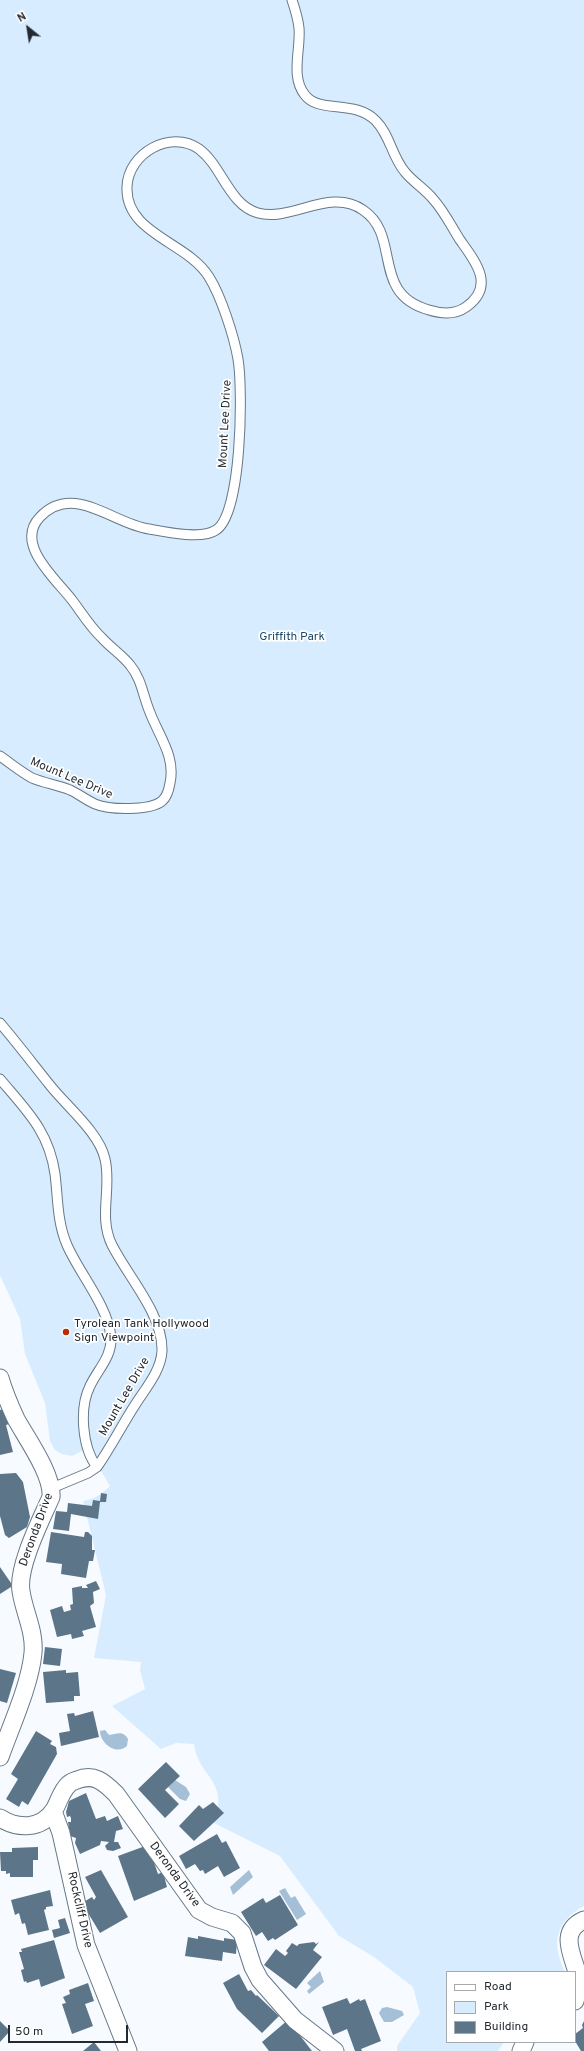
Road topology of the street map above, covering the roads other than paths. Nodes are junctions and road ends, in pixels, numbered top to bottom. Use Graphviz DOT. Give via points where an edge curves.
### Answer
graph roads {
  1 [pos="292,0"];
  2 [pos="0,756"];
  3 [pos="0,1023"];
  4 [pos="0,1079"];
  5 [pos="0,1378"];
  6 [pos="97,1467"];
  7 [pos="52,1488"];
  8 [pos="0,1757"];
  9 [pos="53,1811"];
  10 [pos="0,1818"];
  11 [pos="584,1920"];
  12 [pos="576,1993"];
  13 [pos="128,2051"];
  14 [pos="335,2051"];
  1 -- 2 [label="lane, Mount Lee Drive" via="299,22 298,80 306,97 321,105 358,110 377,121 405,172 435,201 476,262 482,280 480,290 468,306 451,313 417,306 395,287 381,234 369,215 361,208 338,202 262,214 245,207 212,161 202,151 190,145 164,143 142,155 128,178 127,191 133,212 140,222 197,260 218,295 235,344 240,376 240,404 235,482 230,510 226,520 215,531 198,535 142,529 87,505 67,503 53,507 40,517 35,524 32,542 38,558 95,631 136,672 150,715 172,764 171,782 163,800 156,804 113,809 102,807 71,791 35,779"];
  3 -- 6 [label="lane, Mount Lee Drive" via="102,1150 106,1167 105,1209 108,1234 145,1298 161,1342 162,1352 156,1371"];
  4 -- 6 [label="lane" via="35,1119 47,1142 55,1175 61,1231 109,1327 109,1354 86,1398 84,1423 87,1450"];
  5 -- 7 [label="street" via="16,1418 44,1468"];
  6 -- 7 [label="lane, Mount Lee Drive"];
  7 -- 8 [label="street, Deronda Drive" via="52,1497 22,1569 20,1590 31,1630 33,1654"];
  9 -- 10 [label="street, Deronda Drive" via="41,1823 25,1827 9,1824"];
  9 -- 13 [label="street, Rockcliff Drive" via="63,1840 86,1945"];
  9 -- 14 [label="street, Deronda Drive" via="69,1783 94,1776 105,1783 116,1794 198,1910 232,1923 242,1933 260,1980 295,2020"];
  11 -- 12 [label="street" via="572,1930 569,1943 578,1976"];
}
